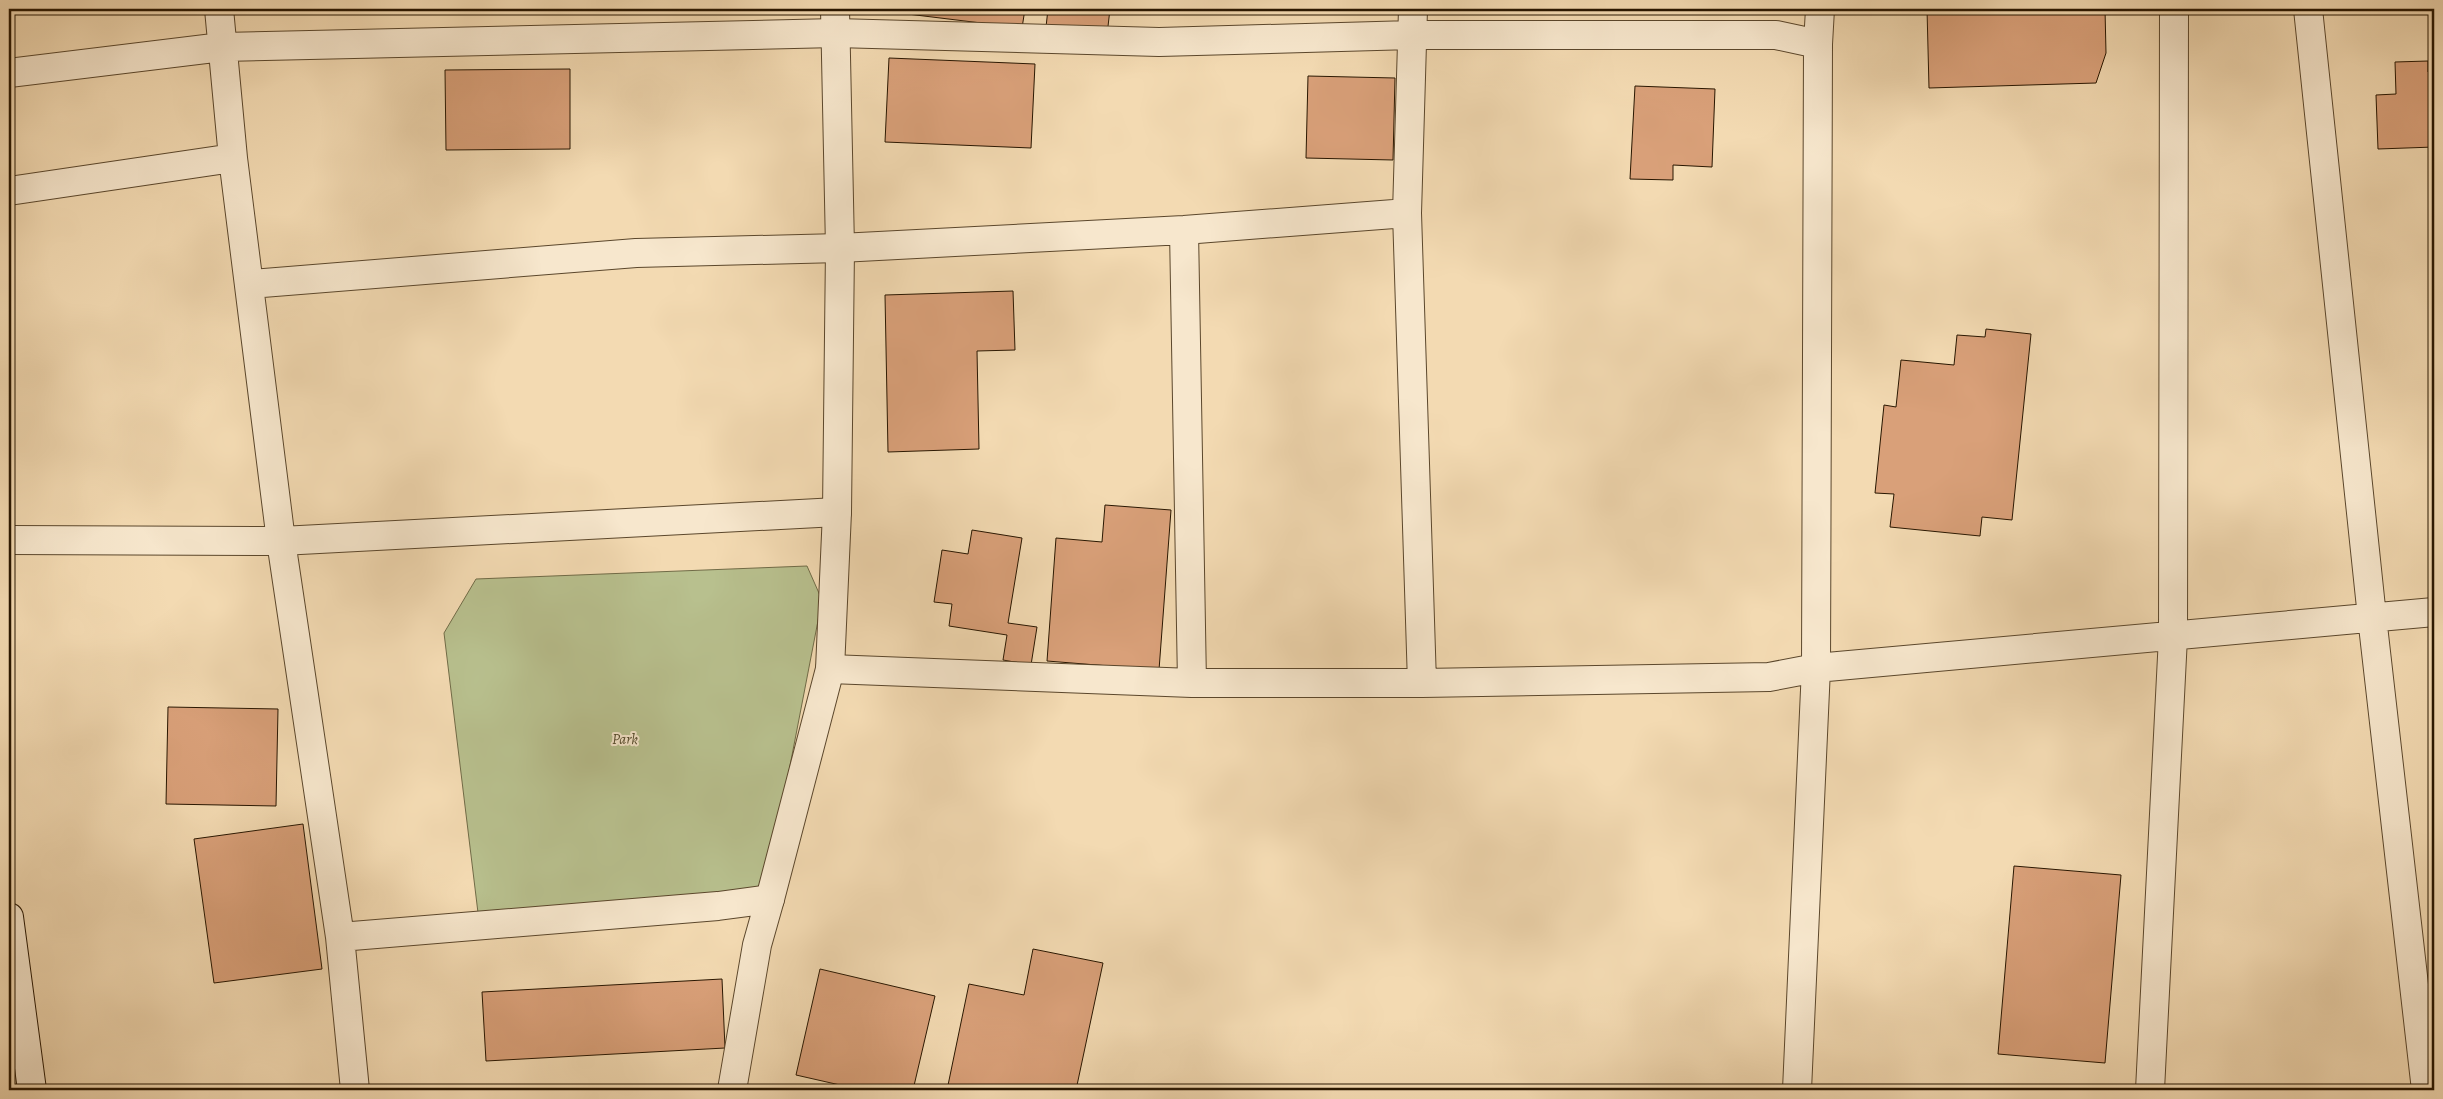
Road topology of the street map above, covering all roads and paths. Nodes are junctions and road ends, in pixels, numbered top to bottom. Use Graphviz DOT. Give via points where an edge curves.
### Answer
graph roads {
  1 [pos="219,9"];
  2 [pos="1820,9"];
  3 [pos="2174,9"];
  4 [pos="2308,9"];
  5 [pos="835,21"];
  6 [pos="1412,22"];
  7 [pos="1818,44"];
  8 [pos="222,47"];
  9 [pos="9,73"];
  10 [pos="234,158"];
  11 [pos="9,191"];
  12 [pos="1407,213"];
  13 [pos="1184,230"];
  14 [pos="840,248"];
  15 [pos="250,284"];
  16 [pos="837,512"];
  17 [pos="9,540"];
  18 [pos="281,541"];
  19 [pos="2434,612"];
  20 [pos="2372,617"];
  21 [pos="2172,637"];
  22 [pos="1816,668"];
  23 [pos="830,669"];
  24 [pos="1192,683"];
  25 [pos="1422,683"];
  26 [pos="770,899"];
  27 [pos="9,917"];
  28 [pos="340,937"];
  29 [pos="32,1090"];
  30 [pos="355,1090"];
  31 [pos="732,1090"];
  32 [pos="1797,1090"];
  33 [pos="2150,1090"];
  34 [pos="2426,1090"];
  1 -- 8 [label="street"];
  2 -- 7 [label="street"];
  3 -- 21 [label="street"];
  4 -- 20 [label="street"];
  5 -- 6 [label="street" via="1159,42"];
  5 -- 8 [label="street"];
  5 -- 14 [label="street"];
  6 -- 7 [label="street" via="1776,35"];
  6 -- 12 [label="street"];
  7 -- 22 [label="street"];
  8 -- 9 [label="street"];
  8 -- 10 [label="street"];
  10 -- 11 [label="street"];
  10 -- 15 [label="street"];
  12 -- 13 [label="street"];
  12 -- 25 [label="street"];
  13 -- 14 [label="street"];
  13 -- 24 [label="street"];
  14 -- 15 [label="street" via="636,254"];
  14 -- 16 [label="street"];
  15 -- 18 [label="street"];
  16 -- 18 [label="street"];
  16 -- 23 [label="street"];
  17 -- 18 [label="street"];
  18 -- 28 [label="street"];
  19 -- 20 [label="street"];
  20 -- 21 [label="street"];
  20 -- 34 [label="street"];
  21 -- 22 [label="street"];
  21 -- 33 [label="street"];
  22 -- 25 [label="street" via="1769,677"];
  22 -- 32 [label="street"];
  23 -- 24 [label="street"];
  23 -- 26 [label="street"];
  24 -- 25 [label="street"];
  26 -- 28 [label="street"];
  26 -- 31 [label="street" via="757,945"];
  27 -- 29 [label="street"];
  28 -- 30 [label="street"];
}
